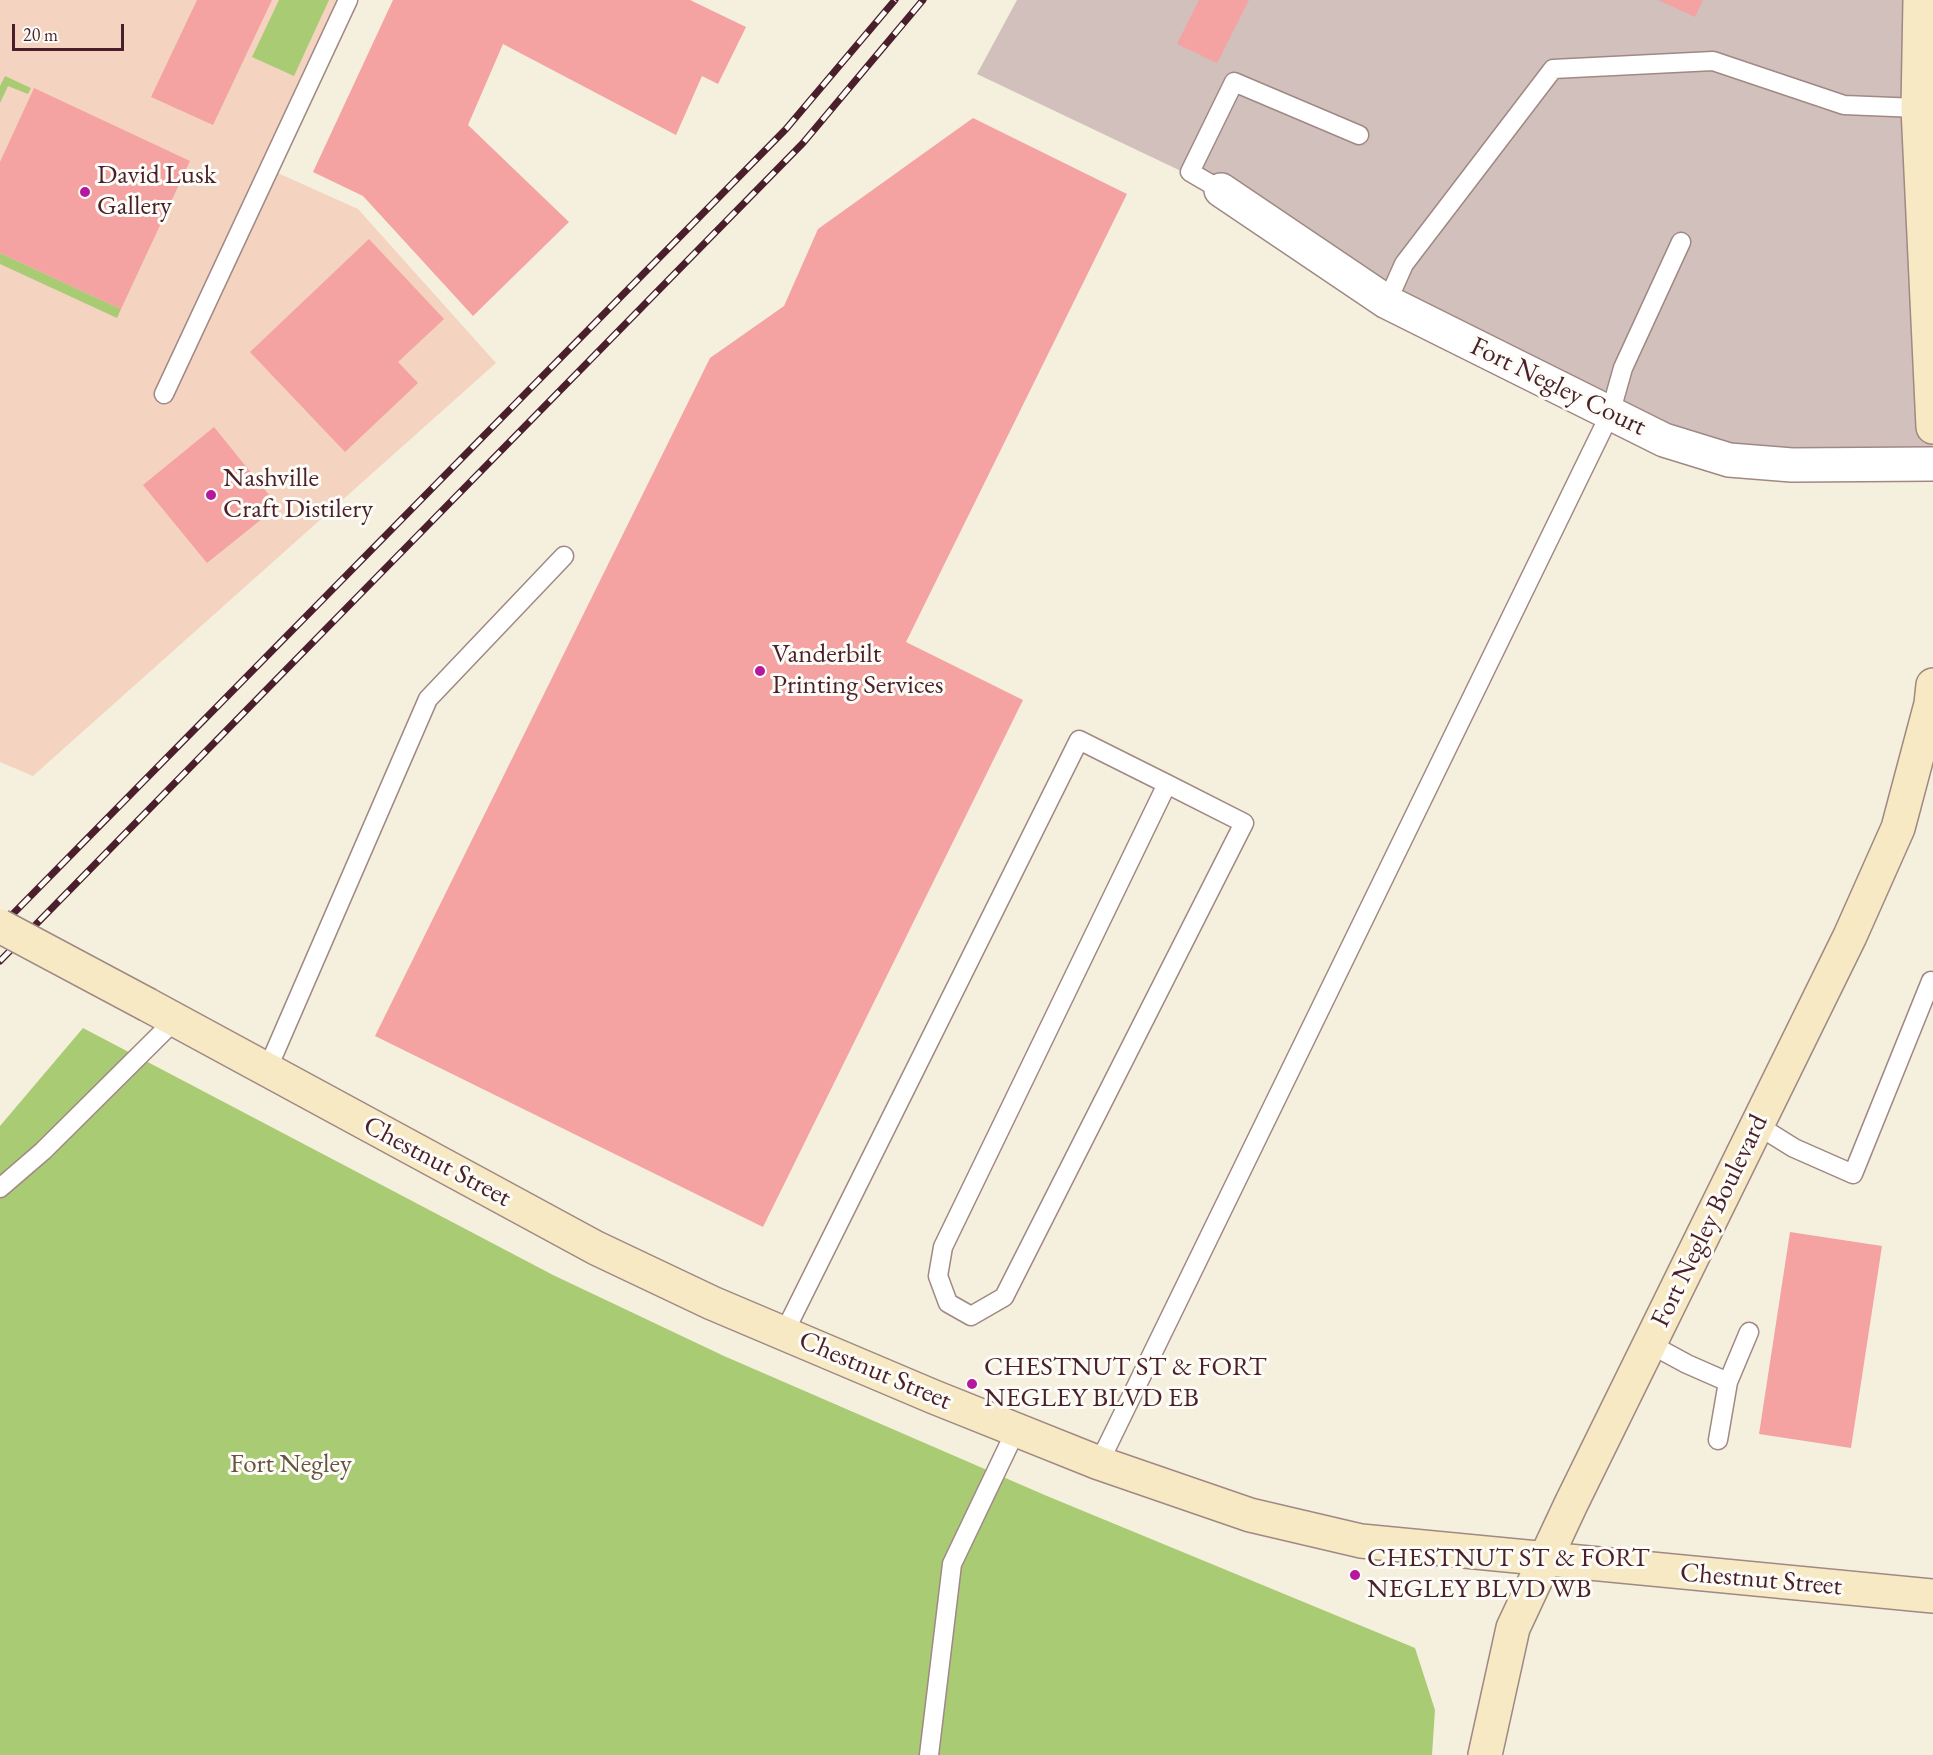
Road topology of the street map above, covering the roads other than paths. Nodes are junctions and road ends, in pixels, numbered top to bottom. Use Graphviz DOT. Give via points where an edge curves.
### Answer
graph roads {
  1 [pos="348,0"];
  2 [pos="1920,0"];
  3 [pos="1918,108"];
  4 [pos="1359,135"];
  5 [pos="1221,190"];
  6 [pos="1681,242"];
  7 [pos="1387,302"];
  8 [pos="164,394"];
  9 [pos="1610,414"];
  10 [pos="1933,427"];
  11 [pos="1933,464"];
  12 [pos="564,556"];
  13 [pos="1933,685"];
  14 [pos="1167,784"];
  15 [pos="0,926"];
  16 [pos="1931,981"];
  17 [pos="161,1012"];
  18 [pos="267,1070"];
  19 [pos="1757,1125"];
  20 [pos="0,1188"];
  21 [pos="1749,1332"];
  22 [pos="784,1333"];
  23 [pos="1650,1344"];
  24 [pos="1728,1382"];
  25 [pos="1016,1430"];
  26 [pos="1718,1440"];
  27 [pos="1099,1463"];
  28 [pos="1544,1560"];
  29 [pos="1933,1596"];
  30 [pos="929,1755"];
  31 [pos="1485,1755"];
  1 -- 8 [label="lane"];
  2 -- 3 [label="street"];
  3 -- 7 [label="lane" via="1844,105 1713,61 1553,69 1404,264"];
  3 -- 10 [label="street"];
  4 -- 5 [label="lane" via="1234,82 1190,172"];
  5 -- 7 [label="street, Fort Negley Court"];
  6 -- 9 [label="lane" via="1623,368"];
  7 -- 9 [label="street, Fort Negley Court"];
  9 -- 11 [label="street, Fort Negley Court" via="1664,440 1729,460 1792,465"];
  9 -- 27 [label="lane"];
  12 -- 18 [label="lane" via="428,699"];
  13 -- 19 [label="street, Fort Negley Boulevard" via="1898,828"];
  14 -- 14 [label="lane" via="1244,823 1004,1298 971,1316 948,1303 938,1276 943,1247"];
  14 -- 22 [label="lane" via="1079,740"];
  15 -- 17 [label="street, Chestnut Street, bridge"];
  16 -- 19 [label="lane" via="1853,1174 1794,1148"];
  17 -- 18 [label="street, Chestnut Street"];
  17 -- 20 [label="lane" via="43,1151"];
  18 -- 22 [label="street, Chestnut Street" via="596,1248"];
  19 -- 23 [label="street, Fort Negley Boulevard"];
  21 -- 24 [label="lane"];
  22 -- 25 [label="street, Chestnut Street"];
  23 -- 24 [label="lane"];
  23 -- 28 [label="street, Fort Negley Boulevard"];
  24 -- 26 [label="lane"];
  25 -- 27 [label="street, Chestnut Street"];
  25 -- 30 [label="lane" via="952,1564"];
  27 -- 28 [label="street, Chestnut Street" via="1250,1515 1361,1541"];
  28 -- 29 [label="street, Chestnut Street"];
  28 -- 31 [label="street, Fort Negley Boulevard" via="1513,1628"];
}
